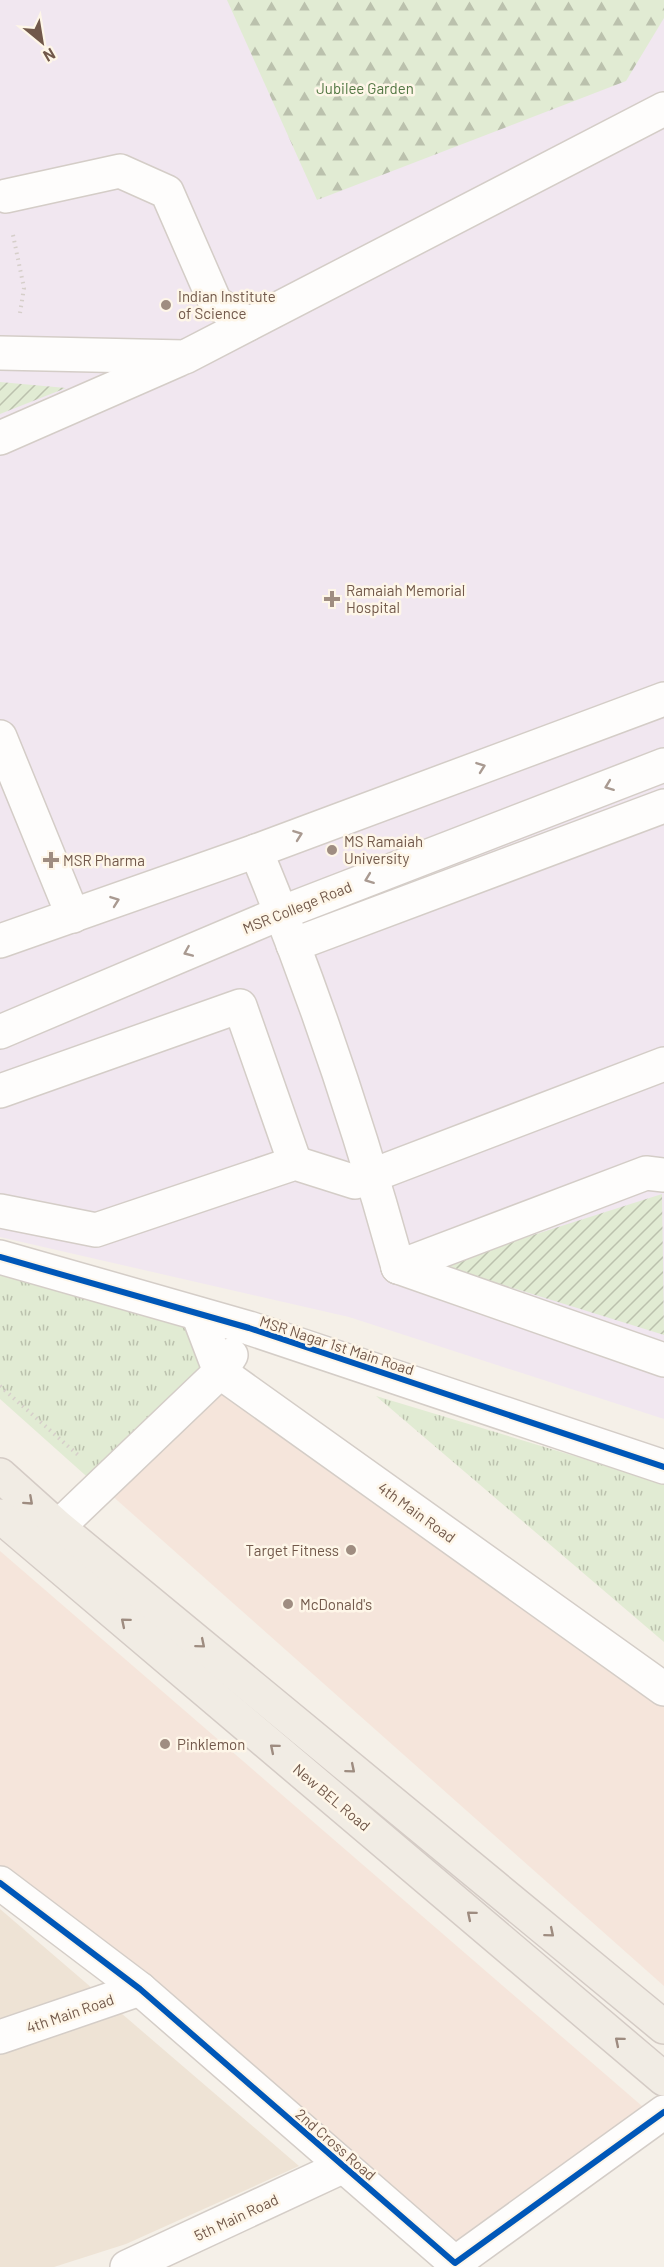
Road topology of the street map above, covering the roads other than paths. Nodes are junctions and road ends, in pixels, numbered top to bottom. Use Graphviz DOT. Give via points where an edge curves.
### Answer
graph roads {
  1 [pos="664,109"];
  2 [pos="6,196"];
  3 [pos="248,324"];
  4 [pos="0,353"];
  5 [pos="185,357"];
  6 [pos="0,438"];
  7 [pos="664,699"];
  8 [pos="0,737"];
  9 [pos="664,765"];
  10 [pos="664,806"];
  11 [pos="256,851"];
  12 [pos="281,913"];
  13 [pos="73,916"];
  14 [pos="0,940"];
  15 [pos="293,945"];
  16 [pos="0,1032"];
  17 [pos="664,1064"];
  18 [pos="0,1091"];
  19 [pos="296,1163"];
  20 [pos="372,1175"];
  21 [pos="664,1175"];
  22 [pos="0,1211"];
  23 [pos="0,1257"];
  24 [pos="398,1267"];
  25 [pos="198,1314"];
  26 [pos="249,1329"];
  27 [pos="664,1360"];
  28 [pos="220,1372"];
  29 [pos="664,1467"];
  30 [pos="0,1474"];
  31 [pos="0,1516"];
  32 [pos="58,1527"];
  33 [pos="664,1689"];
  34 [pos="0,1883"];
  35 [pos="140,1989"];
  36 [pos="664,2027"];
  37 [pos="0,2037"];
  38 [pos="664,2079"];
  39 [pos="664,2112"];
  40 [pos="344,2166"];
  41 [pos="127,2267"];
  1 -- 3 [label="street"];
  2 -- 3 [label="street" via="120,171 167,192 215,302"];
  3 -- 5 [label="street"];
  4 -- 5 [label="street"];
  5 -- 6 [label="street"];
  11 -- 7 [label="street, one-way"];
  8 -- 13 [label="street"];
  9 -- 12 [label="street, MSR College Road, one-way"];
  10 -- 15 [label="street"];
  11 -- 12 [label="street"];
  13 -- 11 [label="street, one-way"];
  12 -- 15 [label="street"];
  12 -- 16 [label="street, MSR College Road, one-way"];
  13 -- 14 [label="street"];
  15 -- 20 [label="street"];
  17 -- 20 [label="street"];
  18 -- 19 [label="street" via="240,1006"];
  19 -- 20 [label="street" via="356,1182"];
  19 -- 22 [label="street" via="96,1230"];
  20 -- 24 [label="street"];
  21 -- 24 [label="street" via="645,1173"];
  23 -- 25 [label="street, MSR Nagar 1st Main Road"];
  24 -- 27 [label="street"];
  25 -- 26 [label="street, MSR Nagar 1st Main Road"];
  25 -- 28 [label="street"];
  26 -- 28 [label="street"];
  26 -- 29 [label="street, MSR Nagar 1st Main Road"];
  28 -- 32 [label="street"];
  28 -- 33 [label="street, 4th Main Road"];
  30 -- 32 [label="main road, one-way"];
  38 -- 31 [label="main road, New BEL Road, one-way"];
  32 -- 36 [label="main road, one-way"];
  34 -- 35 [label="street, 2nd Cross Road"];
  35 -- 37 [label="street, 4th Main Road"];
  35 -- 40 [label="street, 2nd Cross Road"];
  39 -- 40 [label="street, 2nd Cross Road" via="455,2263"];
  40 -- 41 [label="street, 5th Main Road"];
}
